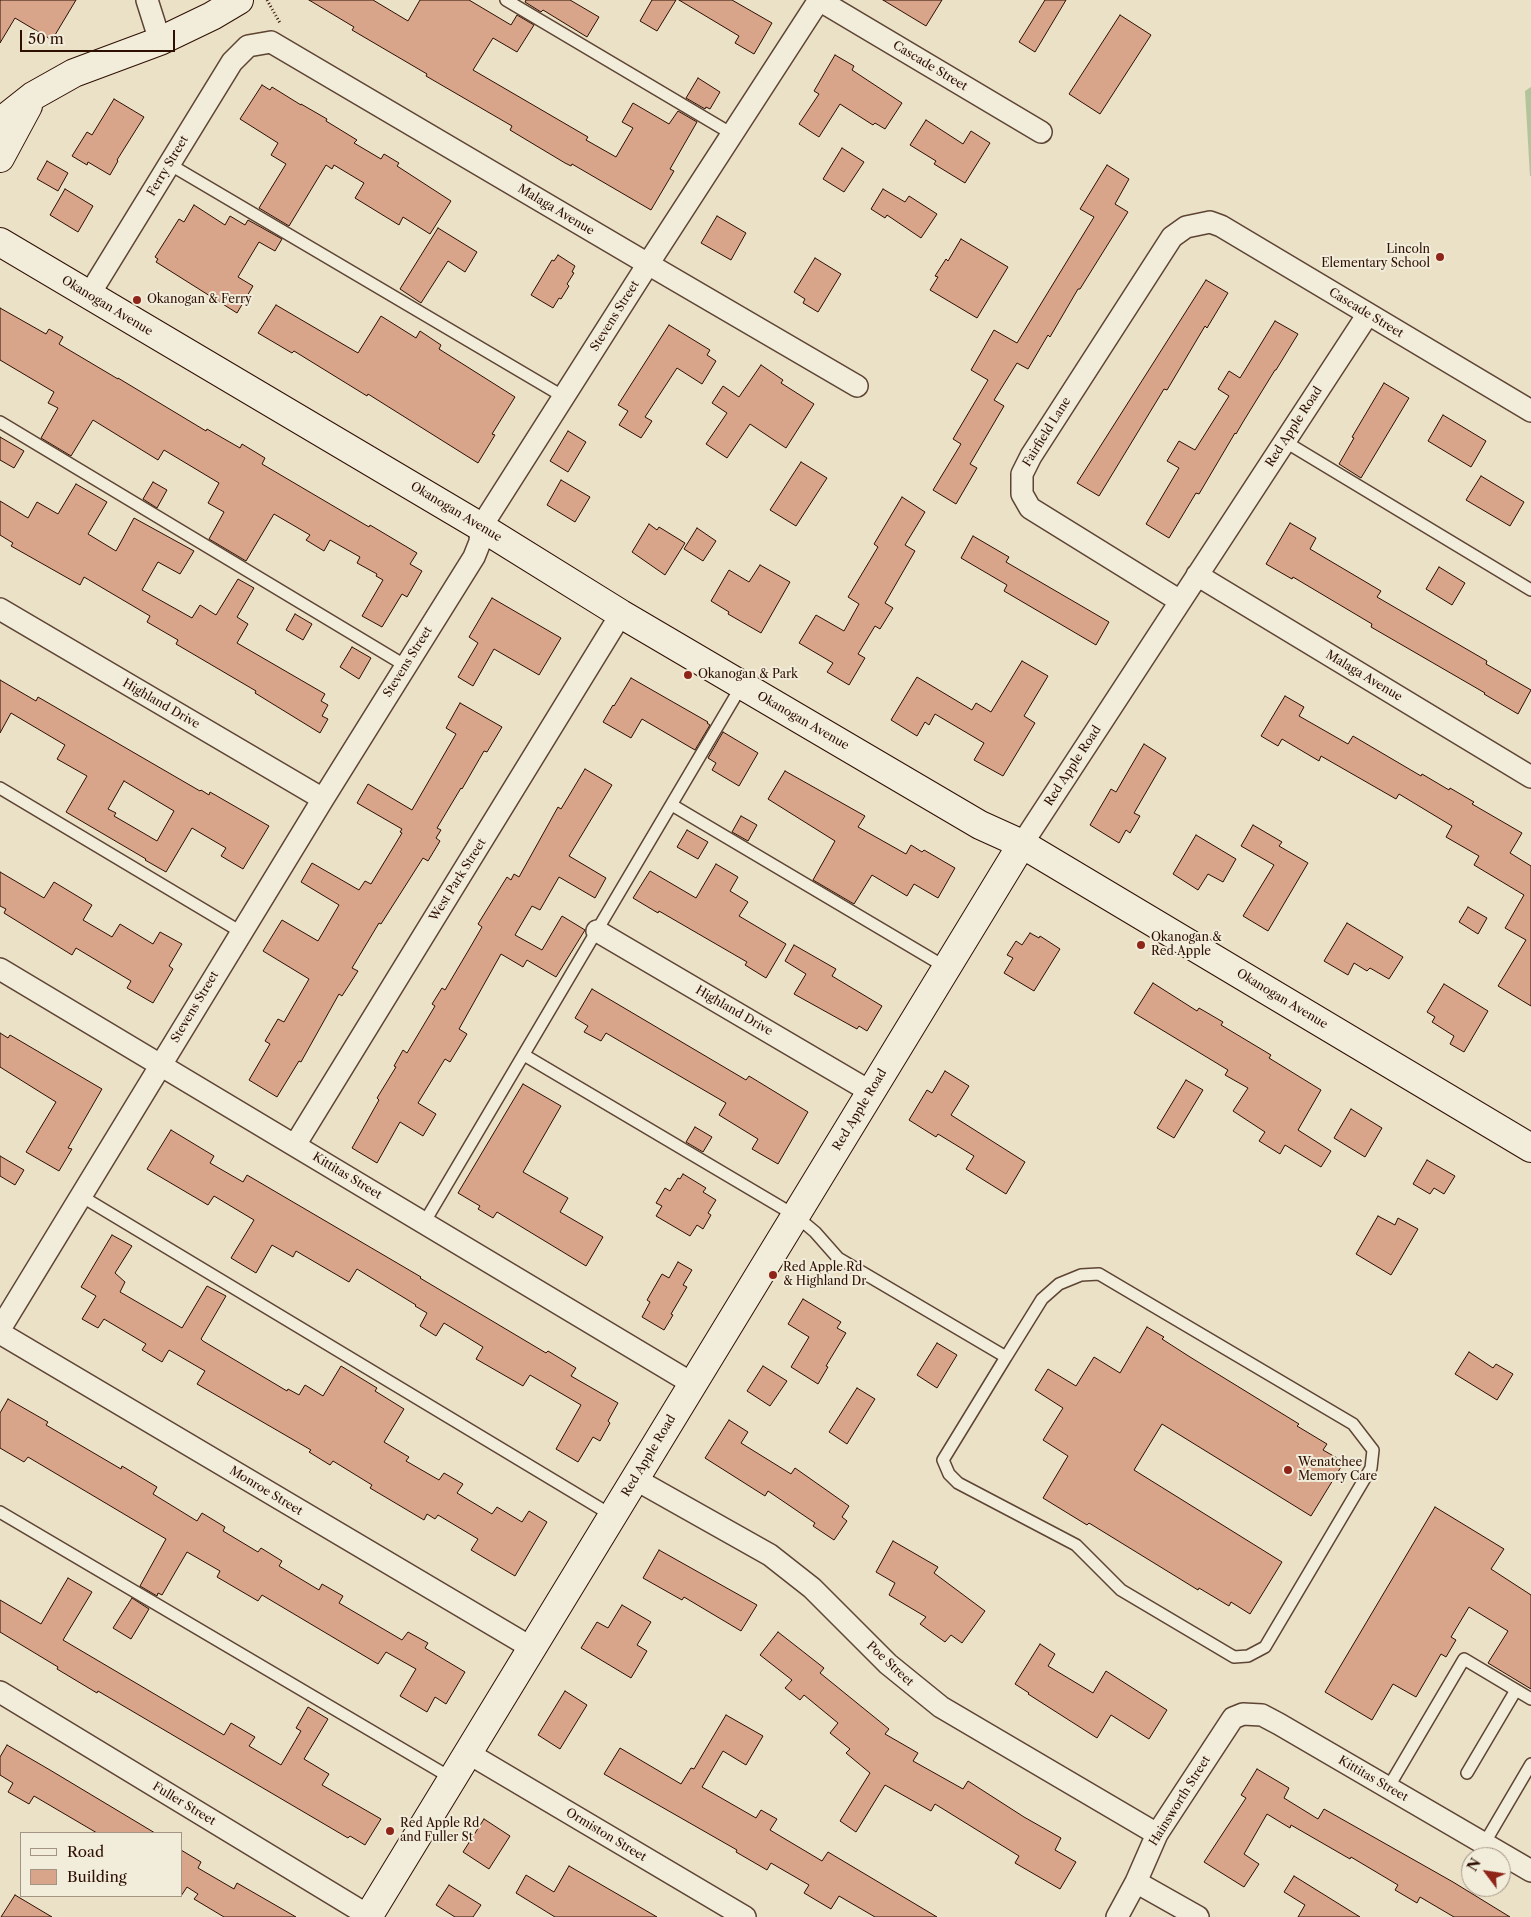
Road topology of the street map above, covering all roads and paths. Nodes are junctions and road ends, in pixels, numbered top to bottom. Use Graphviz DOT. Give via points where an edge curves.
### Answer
graph roads {
  1 [pos="147,0"];
  2 [pos="239,0"];
  3 [pos="506,0"];
  4 [pos="819,0"];
  5 [pos="160,42"];
  6 [pos="254,44"];
  7 [pos="33,96"];
  8 [pos="0,122"];
  9 [pos="1041,132"];
  10 [pos="732,134"];
  11 [pos="0,158"];
  12 [pos="169,164"];
  13 [pos="1199,223"];
  14 [pos="3,237"];
  15 [pos="648,264"];
  16 [pos="89,295"];
  17 [pos="1368,314"];
  18 [pos="857,386"];
  19 [pos="564,397"];
  20 [pos="1531,412"];
  21 [pos="0,422"];
  22 [pos="1284,441"];
  23 [pos="481,526"];
  24 [pos="1197,575"];
  25 [pos="1531,590"];
  26 [pos="1180,601"];
  27 [pos="0,609"];
  28 [pos="621,614"];
  29 [pos="406,666"];
  30 [pos="742,686"];
  31 [pos="1531,777"];
  32 [pos="0,788"];
  33 [pos="323,799"];
  34 [pos="672,805"];
  35 [pos="1022,844"];
  36 [pos="597,931"];
  37 [pos="241,932"];
  38 [pos="947,968"];
  39 [pos="0,969"];
  40 [pos="524,1055"];
  41 [pos="160,1064"];
  42 [pos="871,1092"];
  43 [pos="295,1145"];
  44 [pos="1531,1148"];
  45 [pos="81,1196"];
  46 [pos="796,1216"];
  47 [pos="424,1223"];
  48 [pos="0,1329"];
  49 [pos="0,1333"];
  50 [pos="1006,1357"];
  51 [pos="693,1384"];
  52 [pos="635,1479"];
  53 [pos="0,1512"];
  54 [pos="613,1516"];
  55 [pos="532,1648"];
  56 [pos="1516,1690"];
  57 [pos="0,1692"];
  58 [pos="1531,1699"];
  59 [pos="1219,1739"];
  60 [pos="468,1753"];
  61 [pos="1531,1764"];
  62 [pos="1467,1773"];
  63 [pos="452,1778"];
  64 [pos="1388,1788"];
  65 [pos="1157,1834"];
  66 [pos="1484,1844"];
  67 [pos="1531,1872"];
  68 [pos="1136,1882"];
  69 [pos="368,1916"];
  70 [pos="745,1917"];
  71 [pos="1117,1917"];
  72 [pos="1198,1917"];
  1 -- 5 [label="street"];
  2 -- 5 [label="street"];
  3 -- 10 [label="lane"];
  4 -- 9 [label="street, Cascade Street"];
  4 -- 10 [label="street, Stevens Street"];
  5 -- 7 [label="street" via="74,73"];
  6 -- 12 [label="street, Ferry Street" via="243,49 232,62"];
  6 -- 15 [label="street, Malaga Avenue" via="271,42"];
  7 -- 8 [label="street"];
  7 -- 11 [label="street"];
  10 -- 15 [label="street, Stevens Street"];
  12 -- 16 [label="street, Ferry Street"];
  12 -- 19 [label="lane"];
  13 -- 17 [label="street, Cascade Street" via="1221,226"];
  13 -- 26 [label="street, Fairfield Lane" via="1172,236 1022,474 1022,494 1030,508"];
  14 -- 16 [label="street, Okanogan Avenue"];
  15 -- 18 [label="street, Malaga Avenue"];
  15 -- 19 [label="street, Stevens Street"];
  16 -- 23 [label="street, Okanogan Avenue"];
  17 -- 20 [label="street, Cascade Street"];
  17 -- 22 [label="street, Red Apple Road"];
  19 -- 23 [label="street, Stevens Street"];
  21 -- 29 [label="lane"];
  22 -- 24 [label="street, Red Apple Road"];
  22 -- 25 [label="lane"];
  23 -- 28 [label="street, Okanogan Avenue"];
  23 -- 29 [label="street, Stevens Street" via="480,542 474,556"];
  24 -- 26 [label="street, Red Apple Road"];
  24 -- 31 [label="street, Malaga Avenue"];
  26 -- 35 [label="street, Red Apple Road"];
  27 -- 33 [label="street, Highland Drive"];
  28 -- 30 [label="street, Okanogan Avenue"];
  28 -- 43 [label="street, West Park Street"];
  29 -- 33 [label="street, Stevens Street"];
  30 -- 34 [label="lane"];
  30 -- 35 [label="street, Okanogan Avenue" via="980,825"];
  32 -- 37 [label="lane"];
  33 -- 37 [label="street, Stevens Street"];
  34 -- 36 [label="lane"];
  34 -- 38 [label="lane"];
  35 -- 38 [label="street, Red Apple Road"];
  35 -- 44 [label="street, Okanogan Avenue"];
  36 -- 40 [label="lane"];
  36 -- 42 [label="street, Highland Drive"];
  37 -- 41 [label="street, Stevens Street"];
  38 -- 42 [label="street, Red Apple Road"];
  39 -- 41 [label="street, Kittitas Street"];
  40 -- 46 [label="lane"];
  40 -- 47 [label="lane"];
  41 -- 43 [label="street, Kittitas Street"];
  41 -- 45 [label="street, Stevens Street"];
  42 -- 46 [label="street, Red Apple Road"];
  43 -- 47 [label="street, Kittitas Street"];
  45 -- 48 [label="street, Stevens Street"];
  45 -- 54 [label="lane"];
  46 -- 50 [label="lane" via="816,1232 838,1258"];
  46 -- 51 [label="street, Red Apple Road"];
  47 -- 51 [label="street, Kittitas Street"];
  49 -- 55 [label="street, Monroe Street"];
  50 -- 50 [label="lane" via="943,1460 958,1484 1076,1545 1122,1590 1234,1657 1248,1656 1265,1647 1371,1468 1373,1450 1353,1424 1099,1274 1081,1275 1059,1284 1042,1298"];
  51 -- 52 [label="street, Red Apple Road"];
  52 -- 54 [label="street, Red Apple Road"];
  52 -- 65 [label="street, Poe Street" via="770,1555 812,1588 888,1664 941,1707"];
  53 -- 63 [label="lane"];
  54 -- 55 [label="street, Red Apple Road"];
  55 -- 60 [label="street, Red Apple Road"];
  56 -- 58 [label="lane"];
  56 -- 62 [label="lane"];
  56 -- 64 [label="lane" via="1464,1659"];
  57 -- 69 [label="street, Fuller Street"];
  59 -- 64 [label="street, Kittitas Street" via="1233,1718 1243,1714 1262,1716"];
  59 -- 65 [label="street, Hainsworth Street"];
  60 -- 63 [label="street, Red Apple Road"];
  60 -- 70 [label="street, Ormiston Street"];
  61 -- 66 [label="lane"];
  63 -- 69 [label="street, Red Apple Road"];
  64 -- 66 [label="street, Kittitas Street"];
  65 -- 68 [label="street, Hainsworth Street"];
  66 -- 67 [label="street, Kittitas Street"];
  68 -- 71 [label="street, Hainsworth Street"];
  68 -- 72 [label="street"];
}
